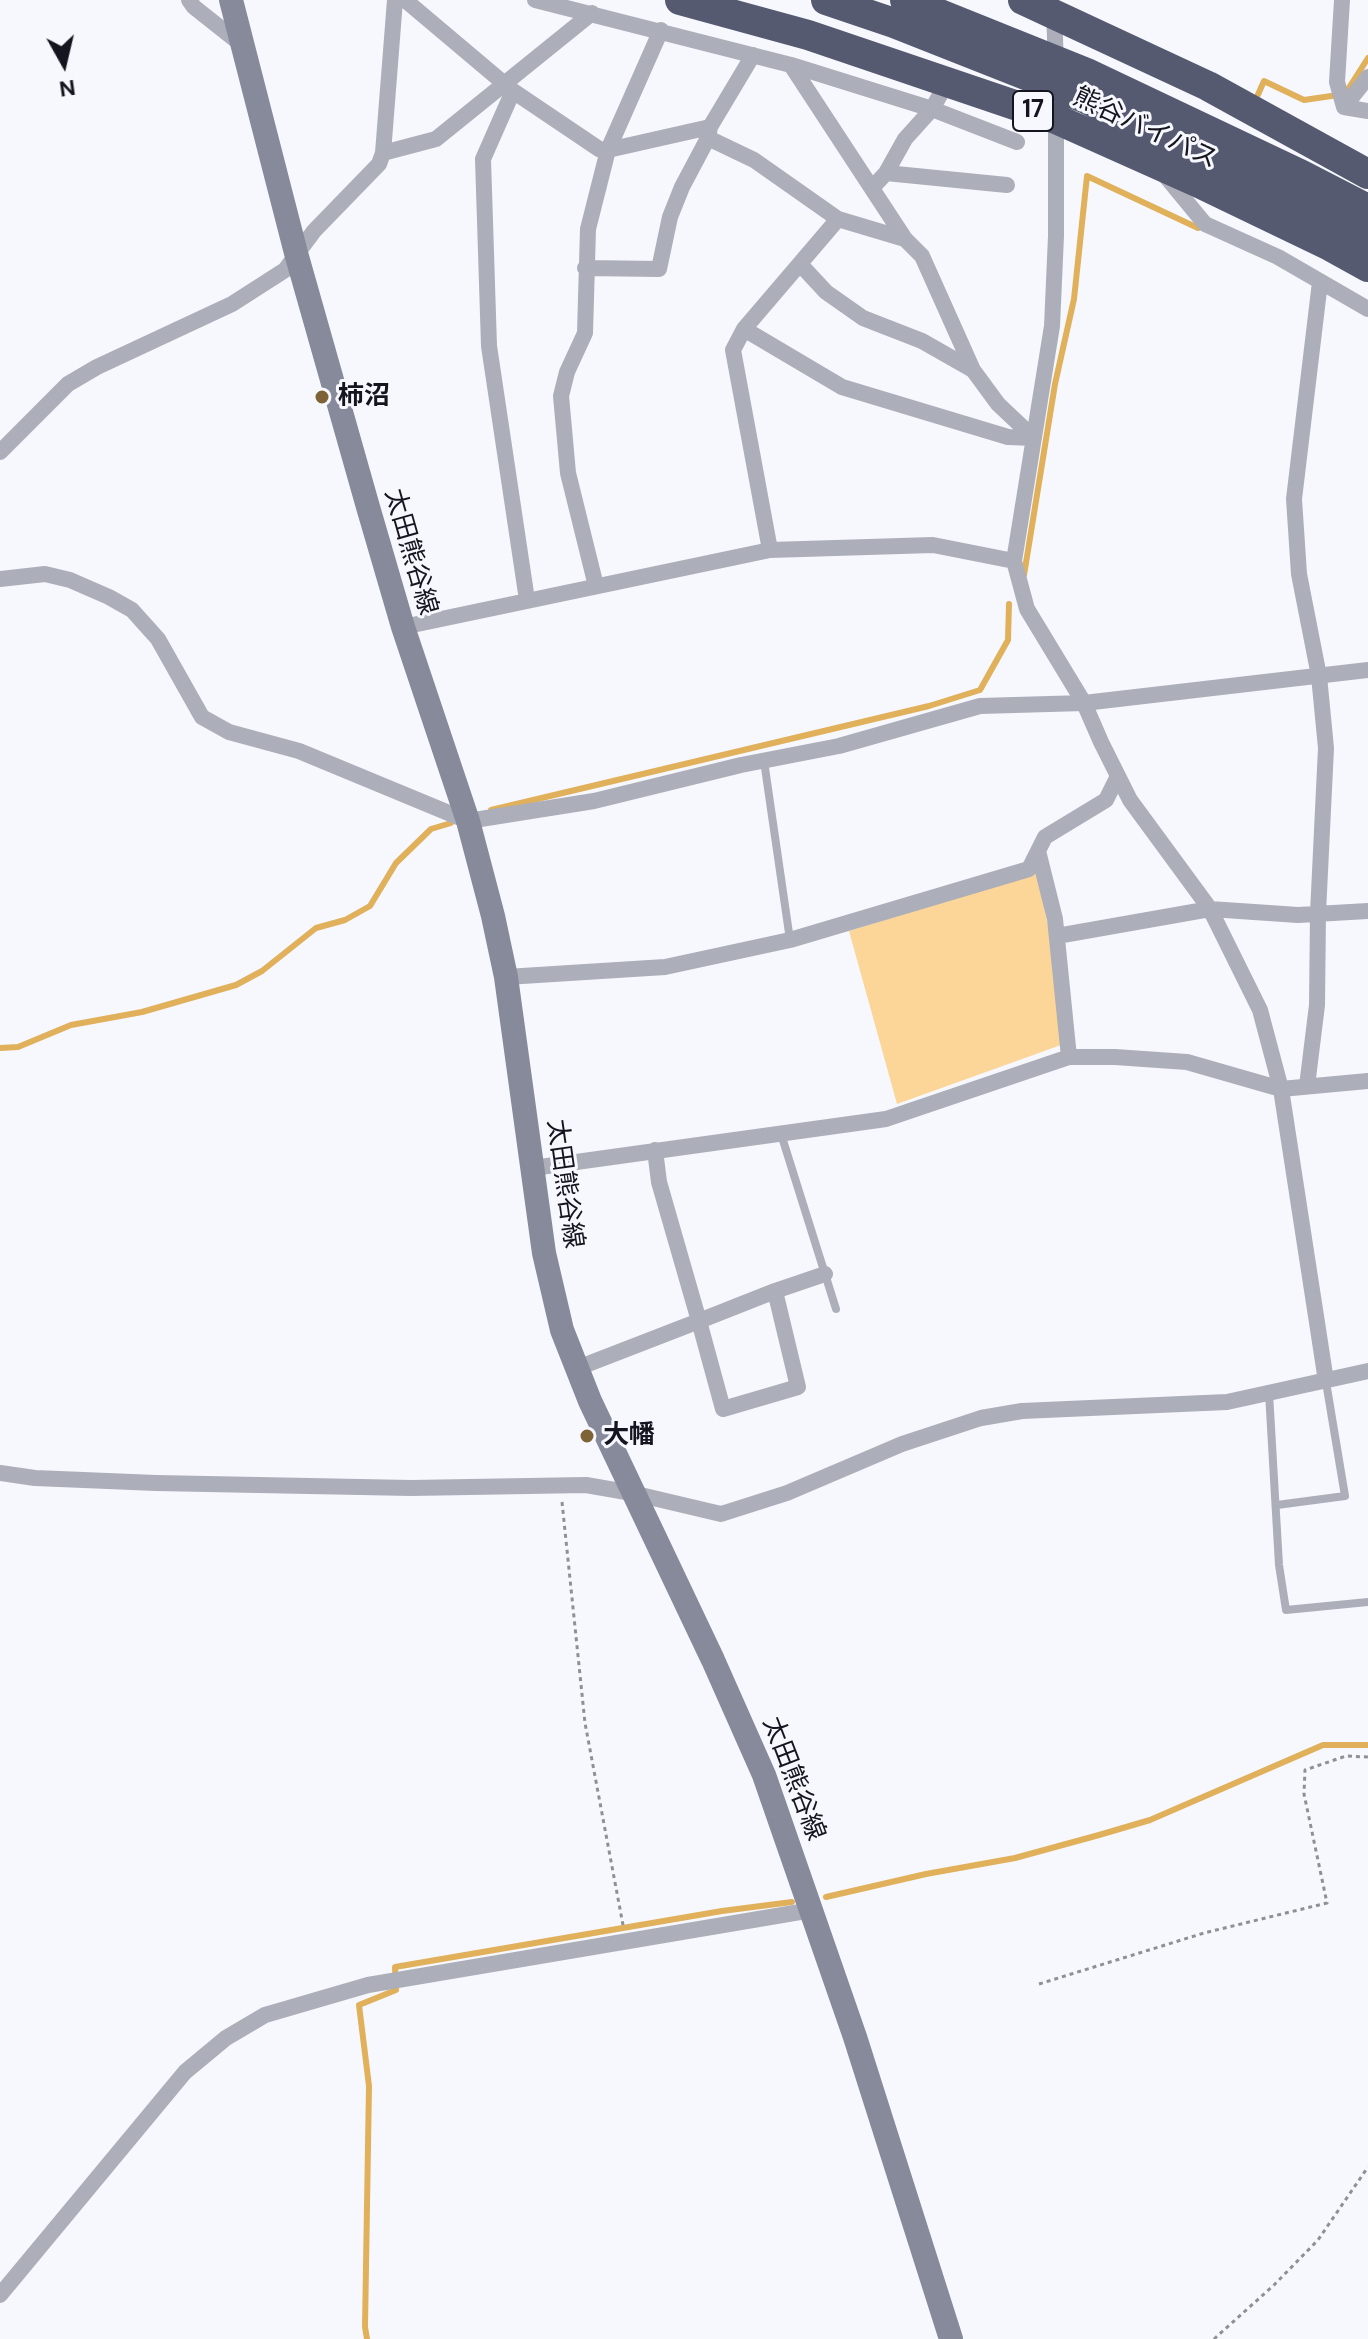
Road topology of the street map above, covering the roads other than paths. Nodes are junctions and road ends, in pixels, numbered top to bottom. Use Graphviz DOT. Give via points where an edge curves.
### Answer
graph roads {
  1 [pos="189,0"];
  2 [pos="231,0"];
  3 [pos="395,0"];
  4 [pos="405,0"];
  5 [pos="535,0"];
  6 [pos="680,0"];
  7 [pos="826,0"];
  8 [pos="905,0"];
  9 [pos="1023,0"];
  10 [pos="1342,0"];
  11 [pos="1054,7"];
  12 [pos="592,13"];
  13 [pos="661,30"];
  14 [pos="242,45"];
  15 [pos="753,55"];
  16 [pos="791,65"];
  17 [pos="1056,74"];
  18 [pos="1368,77"];
  19 [pos="948,81"];
  20 [pos="510,87"];
  21 [pos="1344,106"];
  22 [pos="932,109"];
  23 [pos="1368,111"];
  24 [pos="1056,119"];
  25 [pos="709,133"];
  26 [pos="1017,142"];
  27 [pos="608,150"];
  28 [pos="383,153"];
  29 [pos="1154,163"];
  30 [pos="886,173"];
  31 [pos="1368,174"];
  32 [pos="1007,185"];
  33 [pos="872,188"];
  34 [pos="1368,209"];
  35 [pos="838,219"];
  36 [pos="1368,238"];
  37 [pos="905,239"];
  38 [pos="296,253"];
  39 [pos="800,264"];
  40 [pos="1368,267"];
  41 [pos="585,268"];
  42 [pos="1320,282"];
  43 [pos="1368,309"];
  44 [pos="744,329"];
  45 [pos="973,370"];
  46 [pos="1034,438"];
  47 [pos="0,452"];
  48 [pos="770,550"];
  49 [pos="1014,561"];
  50 [pos="0,579"];
  51 [pos="596,586"];
  52 [pos="527,600"];
  53 [pos="403,627"];
  54 [pos="1368,670"];
  55 [pos="1319,676"];
  56 [pos="1084,703"];
  57 [pos="764,761"];
  58 [pos="1118,776"];
  59 [pos="468,821"];
  60 [pos="1038,851"];
  61 [pos="1210,909"];
  62 [pos="1368,911"];
  63 [pos="1318,913"];
  64 [pos="1057,936"];
  65 [pos="790,940"];
  66 [pos="506,977"];
  67 [pos="1069,1057"];
  68 [pos="1367,1079"];
  69 [pos="1307,1086"];
  70 [pos="1281,1089"];
  71 [pos="781,1133"];
  72 [pos="655,1150"];
  73 [pos="533,1168"];
  74 [pos="825,1274"];
  75 [pos="775,1291"];
  76 [pos="836,1309"];
  77 [pos="699,1321"];
  78 [pos="575,1369"];
  79 [pos="1368,1371"];
  80 [pos="1326,1381"];
  81 [pos="1269,1393"];
  82 [pos="0,1473"];
  83 [pos="632,1493"];
  84 [pos="1277,1505"];
  85 [pos="1368,1602"];
  86 [pos="812,1910"];
  87 [pos="0,2295"];
  88 [pos="951,2339"];
  1 -- 14 [label="street"];
  2 -- 14 [label="main road, 太田熊谷線"];
  3 -- 28 [label="street"];
  4 -- 20 [label="street"];
  5 -- 12 [label="street"];
  6 -- 19 [label="highway, 17"];
  7 -- 17 [label="highway, 熊谷バイパス / 17"];
  8 -- 17 [label="highway, 熊谷バイパス / 17"];
  9 -- 11 [label="highway"];
  10 -- 21 [label="street" via="1337,82"];
  11 -- 17 [label="street"];
  11 -- 31 [label="highway"];
  12 -- 13 [label="street"];
  12 -- 20 [label="street"];
  13 -- 15 [label="street"];
  13 -- 27 [label="street"];
  14 -- 38 [label="main road, 太田熊谷線"];
  15 -- 16 [label="street"];
  15 -- 25 [label="street"];
  16 -- 22 [label="street"];
  16 -- 33 [label="street"];
  17 -- 24 [label="street"];
  17 -- 34 [label="highway, 熊谷バイパス / 17" via="1089,74"];
  17 -- 36 [label="highway, 熊谷バイパス / 17" via="1084,98"];
  18 -- 21 [label="street"];
  19 -- 22 [label="street"];
  19 -- 24 [label="highway, 17"];
  20 -- 27 [label="street" via="599,149"];
  20 -- 28 [label="street" via="436,139"];
  20 -- 52 [label="street" via="483,159 489,346"];
  21 -- 23 [label="street"];
  22 -- 26 [label="street"];
  22 -- 30 [label="street" via="905,139"];
  24 -- 29 [label="highway, 17"];
  24 -- 46 [label="street" via="1052,326"];
  25 -- 27 [label="street"];
  25 -- 35 [label="street"];
  25 -- 41 [label="street" via="670,217 659,269"];
  27 -- 41 [label="street" via="588,229"];
  28 -- 38 [label="street" via="379,164"];
  29 -- 40 [label="highway, 17"];
  29 -- 42 [label="street" via="1205,224"];
  30 -- 32 [label="street"];
  30 -- 33 [label="street"];
  33 -- 37 [label="street"];
  35 -- 37 [label="street"];
  35 -- 39 [label="street"];
  37 -- 45 [label="street" via="922,256"];
  38 -- 47 [label="street" via="285,270 232,304 68,384"];
  38 -- 53 [label="main road, 太田熊谷線"];
  39 -- 44 [label="street"];
  39 -- 45 [label="street" via="826,292 863,318 922,341"];
  41 -- 51 [label="street" via="585,333 561,396 568,473"];
  42 -- 43 [label="street"];
  42 -- 55 [label="street" via="1294,499 1299,574"];
  44 -- 46 [label="street" via="842,387 1008,437"];
  44 -- 48 [label="street" via="733,350"];
  45 -- 46 [label="street" via="998,404"];
  46 -- 49 [label="street"];
  48 -- 49 [label="street" via="933,545"];
  48 -- 51 [label="street"];
  49 -- 56 [label="street" via="1027,609"];
  50 -- 59 [label="street" via="45,574 109,597 132,610 158,639 202,717 229,732 299,751"];
  51 -- 52 [label="street"];
  52 -- 53 [label="street"];
  53 -- 59 [label="main road, 太田熊谷線"];
  54 -- 55 [label="street"];
  55 -- 56 [label="street"];
  55 -- 63 [label="street" via="1326,748"];
  56 -- 57 [label="street" via="980,706"];
  56 -- 58 [label="street"];
  57 -- 59 [label="street" via="594,801"];
  57 -- 65 [label="lane"];
  58 -- 60 [label="street" via="1106,800 1045,837"];
  58 -- 61 [label="street"];
  59 -- 66 [label="main road, 太田熊谷線"];
  60 -- 64 [label="street"];
  60 -- 65 [label="street" via="1029,869"];
  61 -- 63 [label="street"];
  61 -- 64 [label="street"];
  61 -- 70 [label="street" via="1260,1010"];
  62 -- 63 [label="street"];
  63 -- 69 [label="street" via="1317,1005"];
  64 -- 67 [label="street"];
  65 -- 66 [label="street" via="665,967"];
  66 -- 73 [label="main road, 太田熊谷線"];
  67 -- 70 [label="street" via="1187,1062"];
  67 -- 71 [label="street" via="886,1119"];
  68 -- 69 [label="street"];
  69 -- 70 [label="street"];
  70 -- 80 [label="street"];
  71 -- 72 [label="street"];
  71 -- 74 [label="lane"];
  72 -- 73 [label="street"];
  72 -- 77 [label="street" via="659,1182"];
  73 -- 78 [label="main road, 太田熊谷線" via="552,1293"];
  74 -- 75 [label="street"];
  74 -- 76 [label="lane"];
  75 -- 77 [label="street"];
  75 -- 77 [label="street" via="798,1387 723,1409"];
  77 -- 78 [label="street"];
  78 -- 83 [label="main road, 太田熊谷線"];
  79 -- 80 [label="street"];
  80 -- 81 [label="street"];
  80 -- 84 [label="lane" via="1345,1496"];
  81 -- 83 [label="street" via="1227,1402 1022,1411 981,1418 721,1514"];
  81 -- 84 [label="lane"];
  82 -- 83 [label="street" via="156,1483 586,1485"];
  83 -- 86 [label="main road, 太田熊谷線" via="745,1731"];
  84 -- 85 [label="lane" via="1286,1610"];
  86 -- 87 [label="street" via="409,1978 265,2015 185,2072"];
  86 -- 88 [label="main road, 太田熊谷線"];
}
